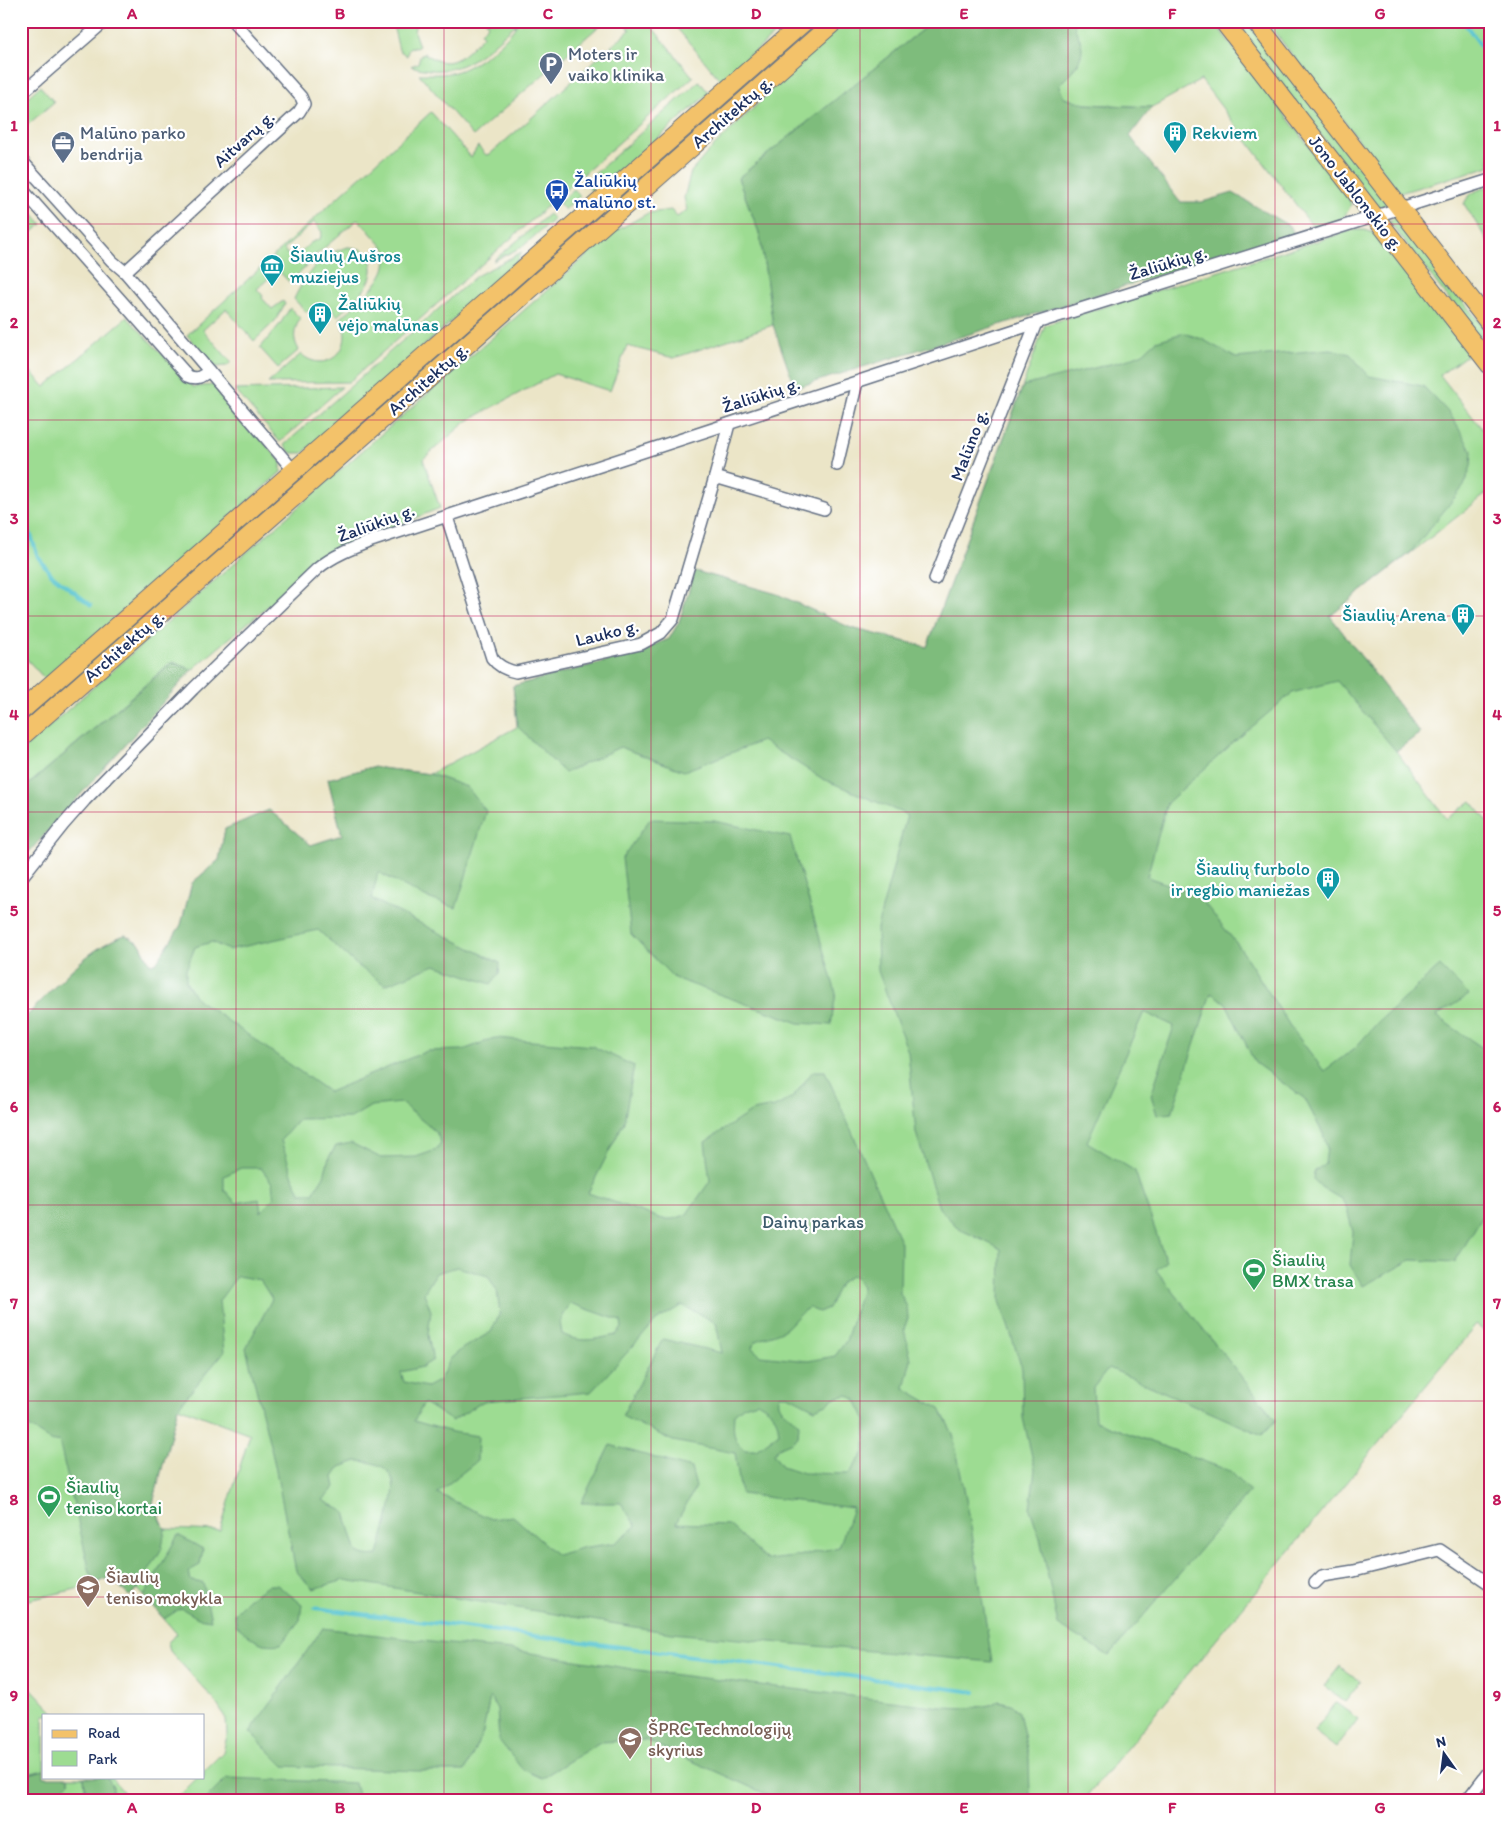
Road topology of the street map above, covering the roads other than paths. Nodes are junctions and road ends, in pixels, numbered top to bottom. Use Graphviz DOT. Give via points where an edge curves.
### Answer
graph roads {
  1 [pos="105,21"];
  2 [pos="233,21"];
  3 [pos="805,21"];
  4 [pos="835,21"];
  5 [pos="1223,21"];
  6 [pos="1255,21"];
  7 [pos="790,34"];
  8 [pos="804,49"];
  9 [pos="21,94"];
  10 [pos="21,160"];
  11 [pos="1490,180"];
  12 [pos="21,188"];
  13 [pos="1401,209"];
  14 [pos="1375,217"];
  15 [pos="125,272"];
  16 [pos="1036,323"];
  17 [pos="1490,324"];
  18 [pos="421,359"];
  19 [pos="1490,365"];
  20 [pos="209,371"];
  21 [pos="434,374"];
  22 [pos="857,382"];
  23 [pos="729,424"];
  24 [pos="837,465"];
  25 [pos="294,471"];
  26 [pos="715,477"];
  27 [pos="824,509"];
  28 [pos="447,517"];
  29 [pos="935,580"];
  30 [pos="162,588"];
  31 [pos="175,602"];
  32 [pos="21,711"];
  33 [pos="21,737"];
  34 [pos="21,878"];
  35 [pos="1315,1583"];
  36 [pos="1490,1584"];
  37 [pos="1490,1770"];
  38 [pos="1467,1800"];
  1 -- 9 [label="street"];
  2 -- 15 [label="street, Aitvarų g." via="304,104"];
  3 -- 7 [label="main road, Architektų g."];
  4 -- 8 [label="main road, Architektų g."];
  5 -- 14 [label="main road, Jono Jablonskio g."];
  6 -- 13 [label="main road, Jono Jablonskio g."];
  7 -- 8 [label="main road"];
  7 -- 18 [label="main road, Architektų g."];
  8 -- 21 [label="main road, Architektų g."];
  10 -- 15 [label="street"];
  11 -- 13 [label="street, Žaliūkių g."];
  12 -- 20 [label="street" via="188,376 200,378"];
  13 -- 14 [label="street, Žaliūkių g."];
  13 -- 17 [label="main road, Jono Jablonskio g."];
  14 -- 16 [label="street, Žaliūkių g."];
  14 -- 19 [label="main road, Jono Jablonskio g."];
  15 -- 20 [label="street"];
  16 -- 22 [label="street, Žaliūkių g."];
  16 -- 29 [label="street, Malūno g."];
  18 -- 21 [label="main road"];
  18 -- 25 [label="main road, Architektų g."];
  20 -- 25 [label="street"];
  21 -- 31 [label="main road, Architektų g."];
  22 -- 23 [label="street, Žaliūkių g."];
  22 -- 24 [label="street"];
  23 -- 26 [label="street, Lauko g."];
  23 -- 28 [label="street, Žaliūkių g."];
  25 -- 30 [label="main road, Architektų g."];
  26 -- 27 [label="street"];
  26 -- 28 [label="street, Lauko g." via="673,619 661,633 641,644 516,672 496,664 492,658"];
  28 -- 34 [label="street, Žaliūkių g." via="344,551 317,569 85,800"];
  30 -- 31 [label="main road"];
  30 -- 32 [label="main road, Architektų g."];
  31 -- 33 [label="main road, Architektų g."];
  35 -- 36 [label="street" via="1322,1576 1440,1550"];
  37 -- 38 [label="street"];
}
